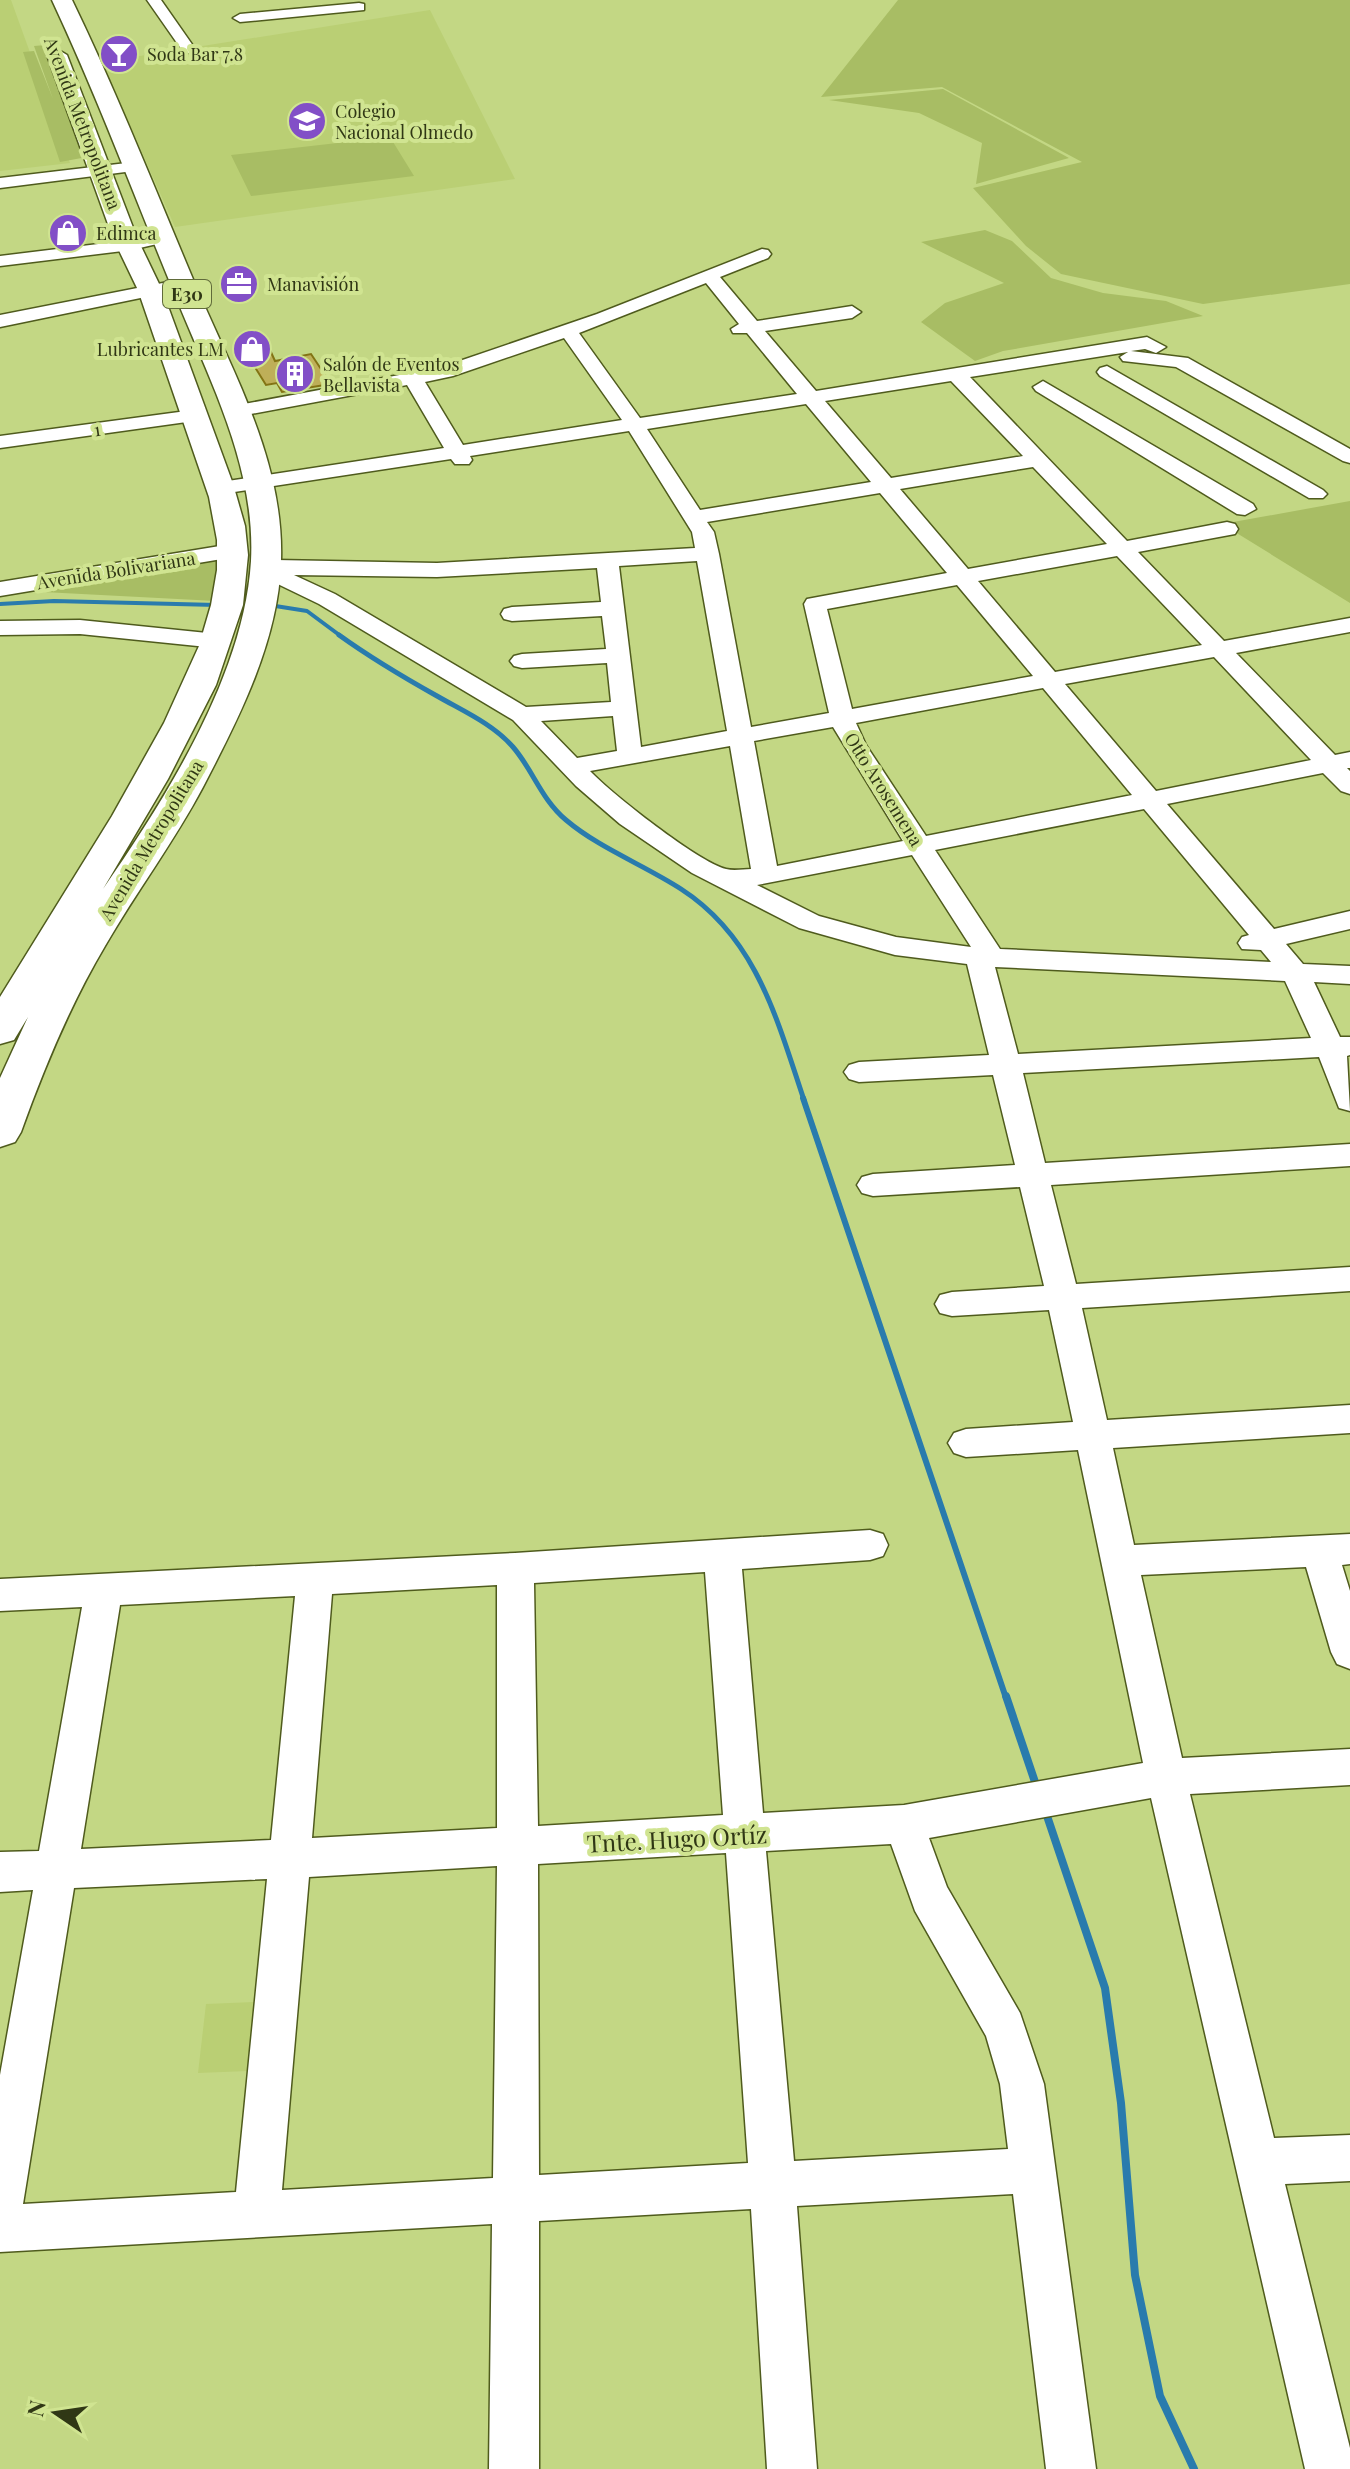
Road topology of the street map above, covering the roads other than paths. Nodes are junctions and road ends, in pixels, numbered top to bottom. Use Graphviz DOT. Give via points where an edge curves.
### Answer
graph roads {
  1 [pos="62,0"];
  2 [pos="154,0"];
  3 [pos="233,0"];
  4 [pos="356,3"];
  5 [pos="290,7"];
  6 [pos="240,18"];
  7 [pos="48,31"];
  8 [pos="251,32"];
  9 [pos="189,50"];
  10 [pos="135,167"];
  11 [pos="100,171"];
  12 [pos="0,183"];
  13 [pos="164,237"];
  14 [pos="131,245"];
  15 [pos="762,254"];
  16 [pos="0,261"];
  17 [pos="704,278"];
  18 [pos="181,279"];
  19 [pos="148,285"];
  20 [pos="0,310"];
  21 [pos="852,312"];
  22 [pos="0,321"];
  23 [pos="747,328"];
  24 [pos="568,331"];
  25 [pos="1110,363"];
  26 [pos="960,378"];
  27 [pos="414,380"];
  28 [pos="1043,387"];
  29 [pos="810,402"];
  30 [pos="1266,410"];
  31 [pos="235,411"];
  32 [pos="194,416"];
  33 [pos="637,429"];
  34 [pos="1207,430"];
  35 [pos="0,442"];
  36 [pos="1147,449"];
  37 [pos="460,456"];
  38 [pos="1350,457"];
  39 [pos="1038,460"];
  40 [pos="260,487"];
  41 [pos="879,487"];
  42 [pos="223,492"];
  43 [pos="1316,494"];
  44 [pos="1245,509"];
  45 [pos="696,517"];
  46 [pos="1227,529"];
  47 [pos="232,548"];
  48 [pos="1122,549"];
  49 [pos="708,554"];
  50 [pos="607,560"];
  51 [pos="956,579"];
  52 [pos="0,581"];
  53 [pos="0,589"];
  54 [pos="247,602"];
  55 [pos="613,608"];
  56 [pos="512,614"];
  57 [pos="1350,625"];
  58 [pos="0,628"];
  59 [pos="1217,650"];
  60 [pos="617,655"];
  61 [pos="522,661"];
  62 [pos="1041,683"];
  63 [pos="623,708"];
  64 [pos="522,715"];
  65 [pos="843,720"];
  66 [pos="739,738"];
  67 [pos="630,757"];
  68 [pos="1340,762"];
  69 [pos="572,767"];
  70 [pos="1350,786"];
  71 [pos="1141,802"];
  72 [pos="919,846"];
  73 [pos="766,876"];
  74 [pos="720,878"];
  75 [pos="1350,920"];
  76 [pos="84,922"];
  77 [pos="1261,940"];
  78 [pos="986,957"];
  79 [pos="1222,966"];
  80 [pos="1289,970"];
  81 [pos="1350,975"];
  82 [pos="0,1031"];
  83 [pos="1340,1046"];
  84 [pos="1007,1064"];
  85 [pos="859,1072"];
  86 [pos="1350,1101"];
  87 [pos="0,1132"];
  88 [pos="1350,1155"];
  89 [pos="1034,1175"];
  90 [pos="873,1185"];
  91 [pos="1350,1279"];
  92 [pos="1063,1297"];
  93 [pos="952,1304"];
  94 [pos="1350,1419"];
  95 [pos="1093,1435"];
  96 [pos="966,1443"];
  97 [pos="870,1545"];
  98 [pos="1334,1550"];
  99 [pos="722,1555"];
  100 [pos="1120,1561"];
  101 [pos="515,1569"];
  102 [pos="315,1579"];
  103 [pos="104,1590"];
  104 [pos="0,1595"];
  105 [pos="1350,1652"];
  106 [pos="1350,1767"];
  107 [pos="1157,1778"];
  108 [pos="904,1824"];
  109 [pos="746,1834"];
  110 [pos="518,1846"];
  111 [pos="289,1859"];
  112 [pos="57,1870"];
  113 [pos="0,1872"];
  114 [pos="1350,2158"];
  115 [pos="1256,2162"];
  116 [pos="1033,2170"];
  117 [pos="773,2186"];
  118 [pos="517,2201"];
  119 [pos="0,2206"];
  120 [pos="257,2215"];
  121 [pos="0,2229"];
  122 [pos="514,2469"];
  123 [pos="792,2469"];
  124 [pos="1071,2469"];
  125 [pos="1330,2469"];
  1 -- 10 [label="highway, Avenida Metropolitana / E30"];
  2 -- 9 [label="street"];
  3 -- 6 [label="street"];
  4 -- 5 [label="street"];
  5 -- 6 [label="street"];
  6 -- 8 [label="street"];
  7 -- 11 [label="highway, Avenida Metropolitana / E30"];
  10 -- 11 [label="street"];
  10 -- 13 [label="highway, Avenida Metropolitana / E30"];
  11 -- 12 [label="street"];
  11 -- 14 [label="highway, Avenida Metropolitana / E30"];
  13 -- 14 [label="street"];
  13 -- 18 [label="highway, Avenida Metropolitana / E30"];
  14 -- 16 [label="street"];
  14 -- 19 [label="highway, E30"];
  15 -- 17 [label="street"];
  17 -- 23 [label="street"];
  17 -- 24 [label="street"];
  18 -- 19 [label="street"];
  18 -- 31 [label="highway, Avenida Metropolitana / E30"];
  19 -- 20 [label="street"];
  19 -- 22 [label="street"];
  19 -- 32 [label="highway, E30"];
  21 -- 23 [label="street"];
  23 -- 29 [label="street"];
  24 -- 27 [label="street"];
  24 -- 33 [label="street"];
  25 -- 26 [label="street"];
  25 -- 26 [label="street" via="1156,347 1147,343"];
  25 -- 30 [label="street" via="1181,362"];
  25 -- 34 [label="street"];
  26 -- 29 [label="street"];
  26 -- 39 [label="street"];
  27 -- 31 [label="street"];
  27 -- 37 [label="street"];
  28 -- 36 [label="street"];
  29 -- 33 [label="street"];
  29 -- 41 [label="street"];
  30 -- 34 [label="street"];
  30 -- 38 [label="street"];
  31 -- 40 [label="highway, Avenida Metropolitana / E30"];
  32 -- 35 [label="street, 1"];
  32 -- 42 [label="highway, E30"];
  33 -- 37 [label="street"];
  33 -- 45 [label="street"];
  34 -- 36 [label="street"];
  34 -- 43 [label="street"];
  36 -- 44 [label="street"];
  37 -- 40 [label="street"];
  39 -- 41 [label="street"];
  39 -- 48 [label="street"];
  40 -- 42 [label="street"];
  40 -- 54 [label="highway, Avenida Metropolitana / E30" via="265,514"];
  41 -- 45 [label="street"];
  41 -- 51 [label="street"];
  42 -- 47 [label="highway, E30"];
  45 -- 49 [label="street"];
  46 -- 48 [label="street"];
  47 -- 52 [label="street, Avenida Bolivariana"];
  47 -- 53 [label="street, Avenida Bolivariana"];
  47 -- 54 [label="highway, E30"];
  48 -- 51 [label="street"];
  48 -- 59 [label="street"];
  49 -- 50 [label="street"];
  49 -- 66 [label="street"];
  50 -- 54 [label="street" via="406,569"];
  50 -- 55 [label="street"];
  51 -- 62 [label="street"];
  51 -- 65 [label="street, Otto Arosemena" via="815,604"];
  54 -- 58 [label="street" via="80,627"];
  54 -- 64 [label="street" via="309,589"];
  54 -- 76 [label="highway, Avenida Metropolitana / E30" via="237,678 191,776"];
  55 -- 56 [label="street"];
  55 -- 60 [label="street"];
  57 -- 59 [label="street"];
  59 -- 62 [label="street"];
  59 -- 68 [label="street"];
  60 -- 61 [label="street"];
  60 -- 63 [label="street"];
  62 -- 65 [label="street"];
  62 -- 71 [label="street"];
  63 -- 64 [label="street"];
  63 -- 67 [label="street"];
  64 -- 69 [label="street"];
  65 -- 66 [label="street"];
  65 -- 72 [label="street, Otto Arosemena"];
  66 -- 67 [label="street"];
  66 -- 73 [label="street"];
  67 -- 69 [label="street"];
  68 -- 70 [label="street"];
  68 -- 71 [label="street"];
  69 -- 74 [label="street" via="629,819"];
  71 -- 72 [label="street"];
  71 -- 77 [label="street"];
  72 -- 73 [label="street"];
  72 -- 78 [label="street, Otto Arosemena"];
  73 -- 74 [label="street"];
  74 -- 78 [label="street" via="837,932 895,946"];
  75 -- 77 [label="street"];
  76 -- 82 [label="highway, E30"];
  76 -- 87 [label="highway, Avenida Metropolitana / E30" via="74,966 22,1069"];
  77 -- 79 [label="street"];
  77 -- 80 [label="street"];
  78 -- 79 [label="street"];
  78 -- 84 [label="street, Otto Arosemena"];
  79 -- 80 [label="street"];
  80 -- 81 [label="street"];
  80 -- 83 [label="street"];
  83 -- 84 [label="street"];
  83 -- 86 [label="street"];
  84 -- 85 [label="street"];
  84 -- 89 [label="street, Otto Arosemena"];
  88 -- 89 [label="street"];
  89 -- 90 [label="street"];
  89 -- 92 [label="street, Otto Arosemena"];
  91 -- 92 [label="street"];
  92 -- 93 [label="street"];
  92 -- 95 [label="street, Otto Arosemena"];
  94 -- 95 [label="street"];
  95 -- 96 [label="street"];
  95 -- 100 [label="street, Otto Arosemena"];
  97 -- 99 [label="street"];
  98 -- 100 [label="street"];
  98 -- 105 [label="street"];
  99 -- 101 [label="street"];
  99 -- 109 [label="street"];
  100 -- 107 [label="street, Otto Arosemena"];
  101 -- 102 [label="street"];
  101 -- 110 [label="street"];
  102 -- 103 [label="street"];
  102 -- 111 [label="street"];
  103 -- 104 [label="street"];
  103 -- 112 [label="street"];
  106 -- 107 [label="street, Tnte. Hugo Ortíz"];
  107 -- 108 [label="street, Tnte. Hugo Ortíz"];
  107 -- 115 [label="street, Otto Arosemena"];
  108 -- 109 [label="street, Tnte. Hugo Ortíz"];
  108 -- 116 [label="street" via="930,1897 1005,2028 1022,2084"];
  109 -- 110 [label="street, Tnte. Hugo Ortíz"];
  109 -- 117 [label="street"];
  110 -- 111 [label="street, Tnte. Hugo Ortíz"];
  110 -- 118 [label="street"];
  111 -- 112 [label="street, Tnte. Hugo Ortíz"];
  111 -- 120 [label="street"];
  112 -- 113 [label="street, Tnte. Hugo Ortíz"];
  112 -- 119 [label="street"];
  114 -- 115 [label="street"];
  115 -- 125 [label="street, Otto Arosemena"];
  116 -- 117 [label="street"];
  116 -- 124 [label="street"];
  117 -- 118 [label="street"];
  117 -- 123 [label="street"];
  118 -- 120 [label="street"];
  118 -- 122 [label="street"];
  120 -- 121 [label="street"];
}
